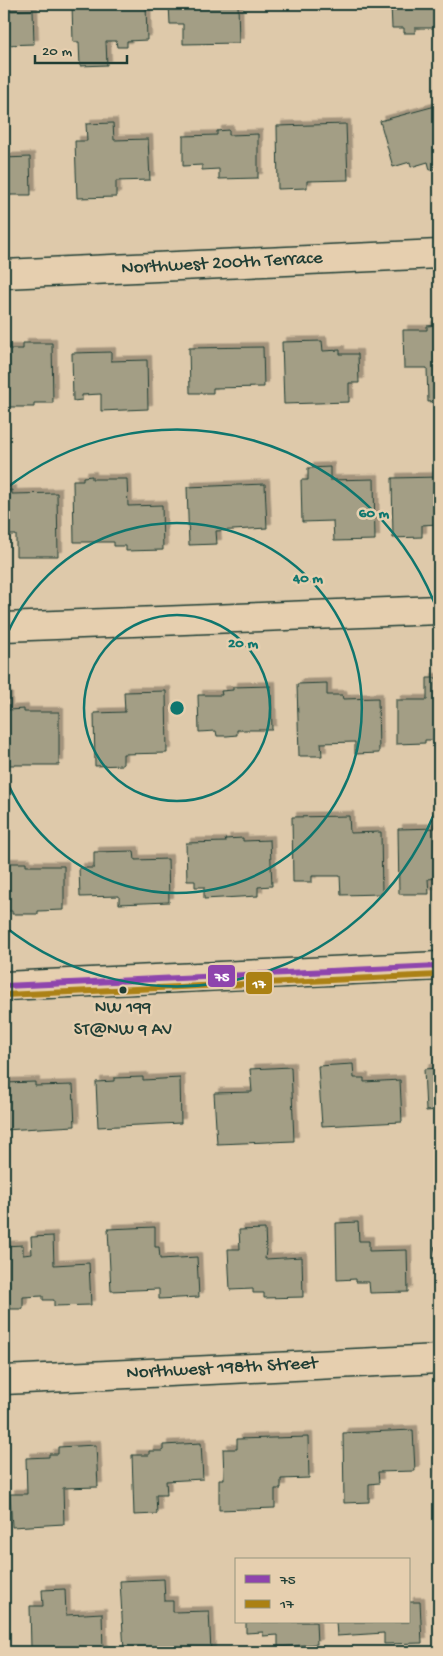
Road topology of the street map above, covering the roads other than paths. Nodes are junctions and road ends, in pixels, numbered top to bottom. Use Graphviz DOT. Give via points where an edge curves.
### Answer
graph roads {
  1 [pos="439,254"];
  2 [pos="4,274"];
  3 [pos="439,610"];
  4 [pos="4,627"];
  5 [pos="439,966"];
  6 [pos="4,986"];
  7 [pos="439,1359"];
  8 [pos="4,1380"];
  1 -- 2 [label="street, Northwest 200th Terrace"];
  3 -- 4 [label="street"];
  5 -- 6 [label="street"];
  7 -- 8 [label="street, Northwest 198th Street"];
}
